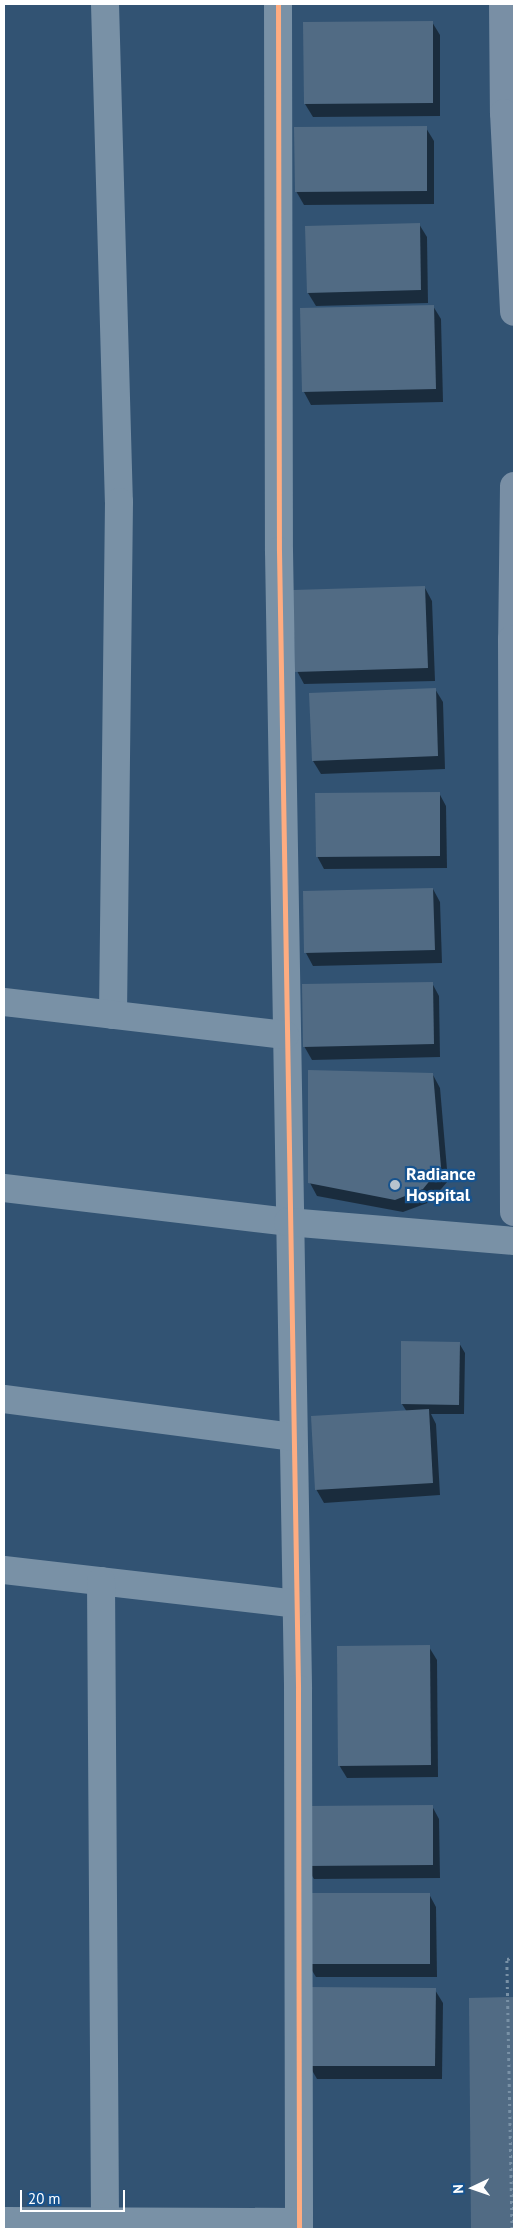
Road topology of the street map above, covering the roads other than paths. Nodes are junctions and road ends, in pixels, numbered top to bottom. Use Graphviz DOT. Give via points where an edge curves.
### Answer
graph roads {
  1 [pos="104,4"];
  2 [pos="278,4"];
  3 [pos="503,4"];
  4 [pos="514,312"];
  5 [pos="514,486"];
  6 [pos="4,1002"];
  7 [pos="113,1015"];
  8 [pos="285,1035"];
  9 [pos="4,1188"];
  10 [pos="514,1212"];
  11 [pos="288,1222"];
  12 [pos="514,1241"];
  13 [pos="4,1399"];
  14 [pos="293,1437"];
  15 [pos="4,1570"];
  16 [pos="102,1581"];
  17 [pos="296,1604"];
  18 [pos="4,2221"];
  19 [pos="105,2222"];
  20 [pos="298,2226"];
  1 -- 7 [label="street" via="119,502"];
  2 -- 8 [label="street" via="279,551"];
  3 -- 4 [label="main road" via="504,113"];
  5 -- 10 [label="main road"];
  6 -- 7 [label="street"];
  7 -- 8 [label="street"];
  8 -- 11 [label="street"];
  9 -- 11 [label="street"];
  11 -- 12 [label="street"];
  11 -- 14 [label="street"];
  13 -- 14 [label="street"];
  14 -- 17 [label="street"];
  15 -- 16 [label="street"];
  16 -- 17 [label="street"];
  16 -- 19 [label="street"];
  17 -- 20 [label="street"];
  18 -- 19 [label="street"];
  19 -- 20 [label="street"];
}
